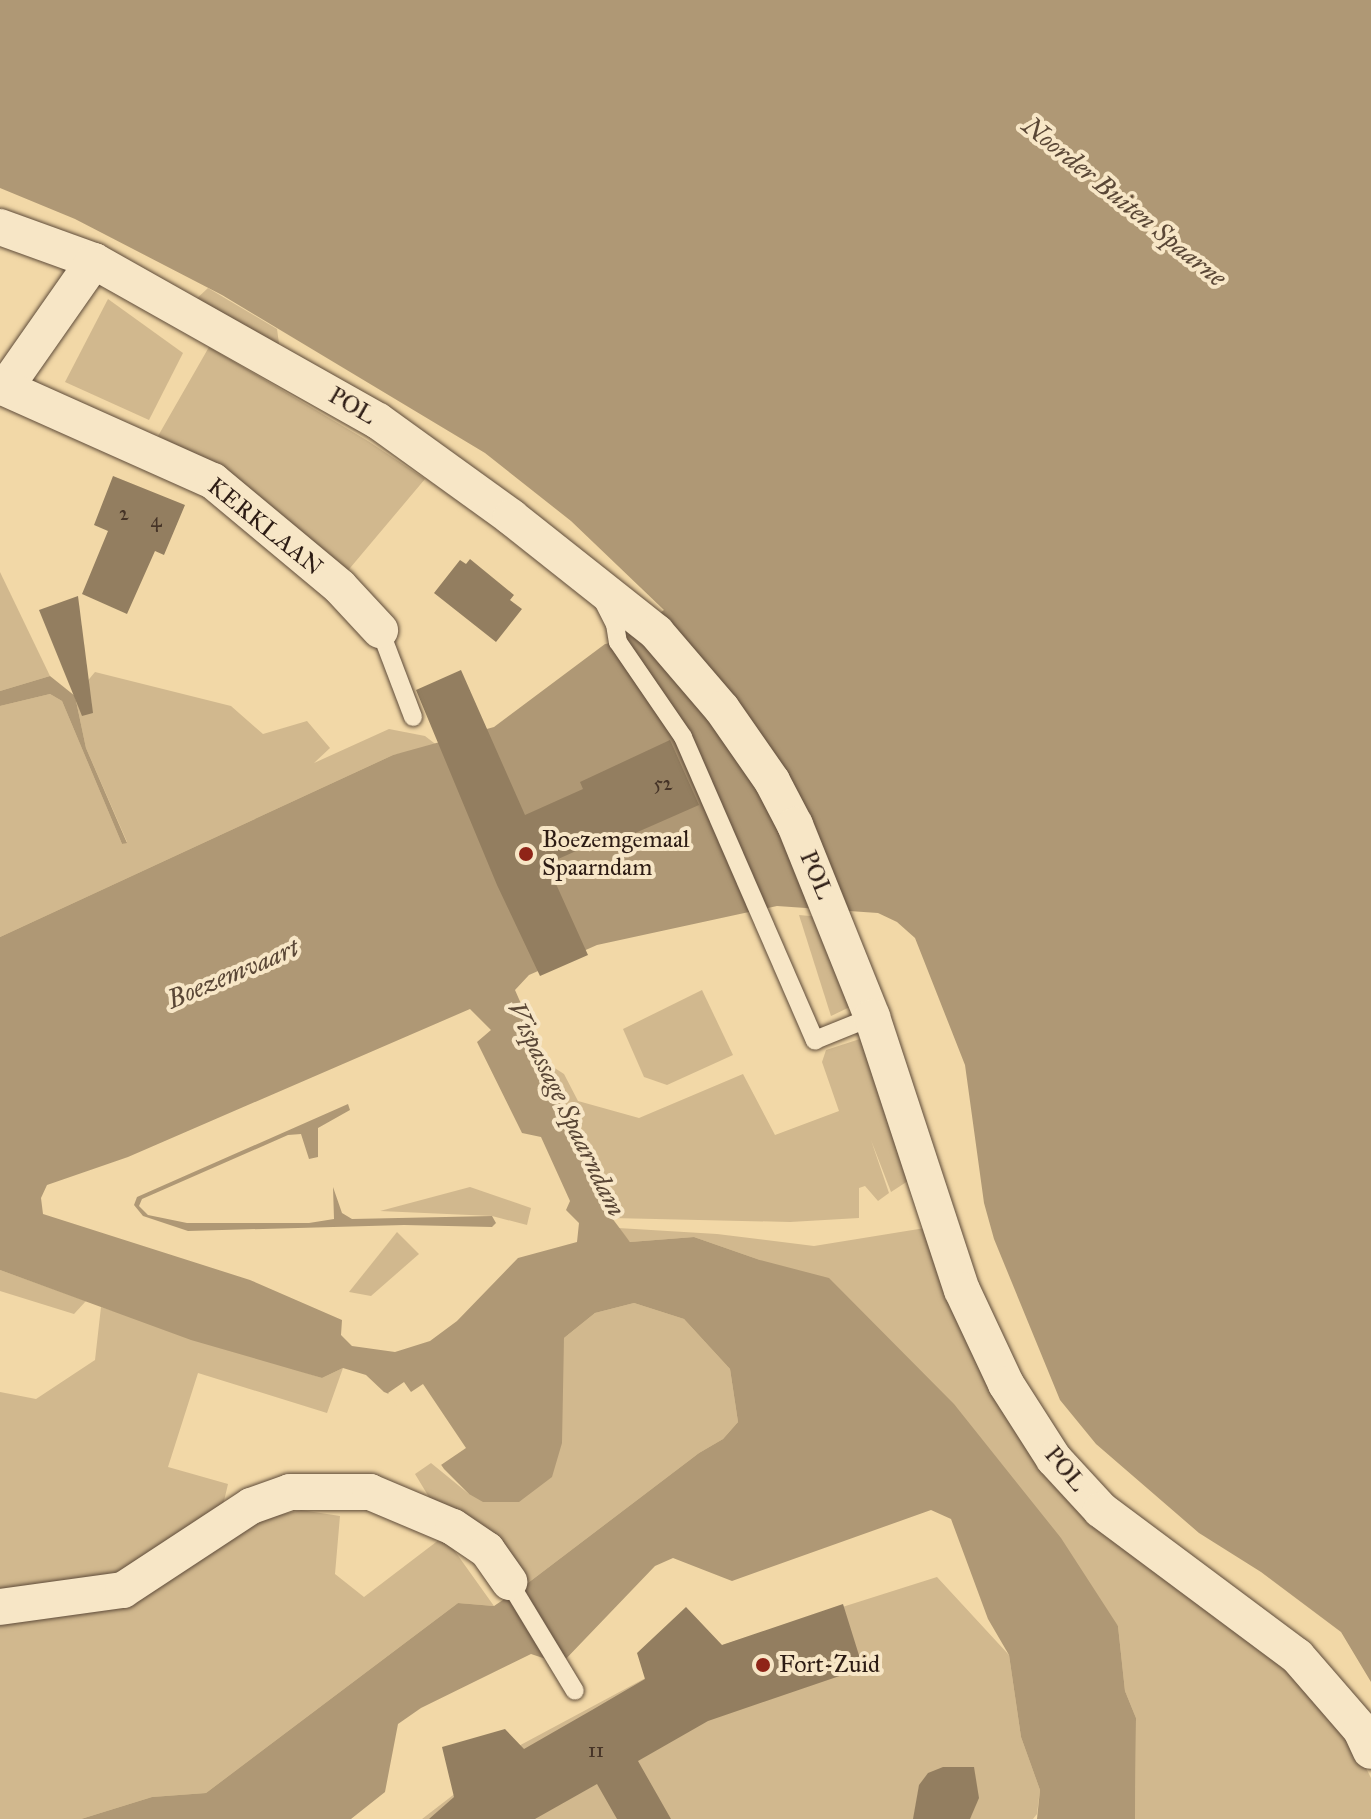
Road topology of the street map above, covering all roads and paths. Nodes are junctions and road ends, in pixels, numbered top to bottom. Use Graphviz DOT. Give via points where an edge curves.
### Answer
graph roads {
  1 [pos="0,227"];
  2 [pos="94,261"];
  3 [pos="627,628"];
  4 [pos="380,630"];
  5 [pos="413,717"];
  6 [pos="872,1017"];
  7 [pos="509,1582"];
  8 [pos="0,1607"];
  9 [pos="570,1684"];
  10 [pos="1371,1751"];
  1 -- 2 [label="street, POL"];
  2 -- 3 [label="street, POL" via="378,421 594,583"];
  2 -- 4 [label="street, KERKLAAN" via="5,388 213,481 340,587"];
  3 -- 6 [label="street, POL" via="722,709 772,781 833,912"];
  3 -- 6 [label="lane" via="683,737 815,1040"];
  4 -- 5 [label="lane, KERKLAAN"];
  6 -- 10 [label="street, POL" via="962,1290 1006,1384 1054,1459 1101,1510 1297,1656 1361,1730"];
  7 -- 8 [label="street" via="487,1550 453,1527 370,1492 290,1492 251,1506 123,1590"];
  7 -- 9 [label="lane"];
}
